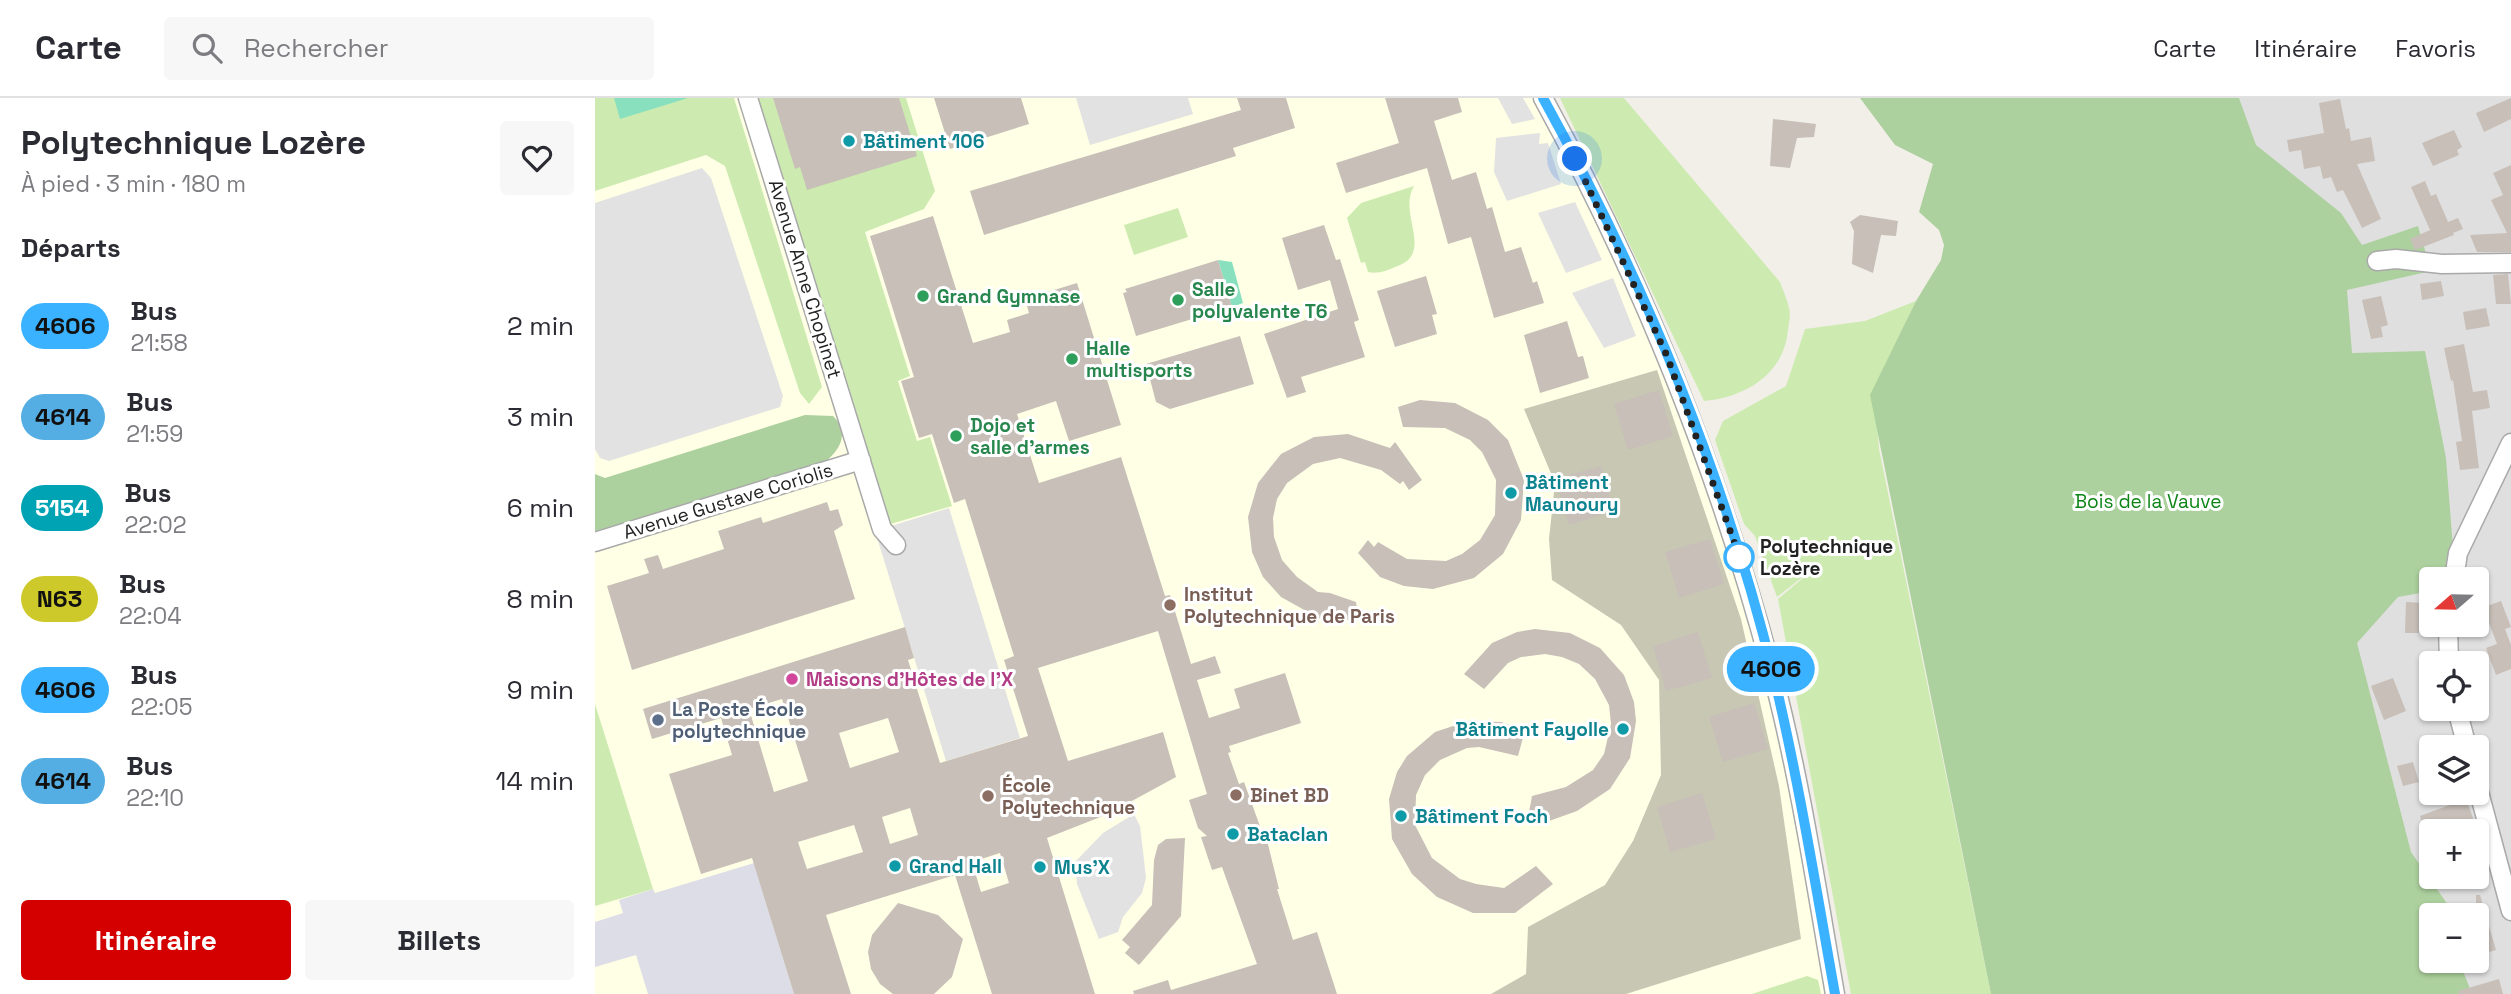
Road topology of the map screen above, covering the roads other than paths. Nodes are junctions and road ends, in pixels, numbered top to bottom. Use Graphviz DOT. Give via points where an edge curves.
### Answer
graph roads {
  1 [pos="748,98"];
  2 [pos="1543,98"];
  3 [pos="2377,261"];
  4 [pos="2511,263"];
  5 [pos="2511,443"];
  6 [pos="861,460"];
  7 [pos="595,542"];
  8 [pos="896,545"];
  9 [pos="2456,567"];
  10 [pos="2482,805"];
  11 [pos="2511,911"];
  12 [pos="1835,994"];
  1 -- 6 [label="street, Avenue Anne Chopinet"];
  2 -- 12 [label="street" via="1596,200 1667,356 1741,561 1797,779"];
  3 -- 4 [label="street"];
  5 -- 9 [label="street" via="2458,553"];
  6 -- 7 [label="street, Avenue Gustave Coriolis"];
  6 -- 8 [label="street, Avenue Anne Chopinet" via="882,529"];
  10 -- 11 [label="street"];
}
